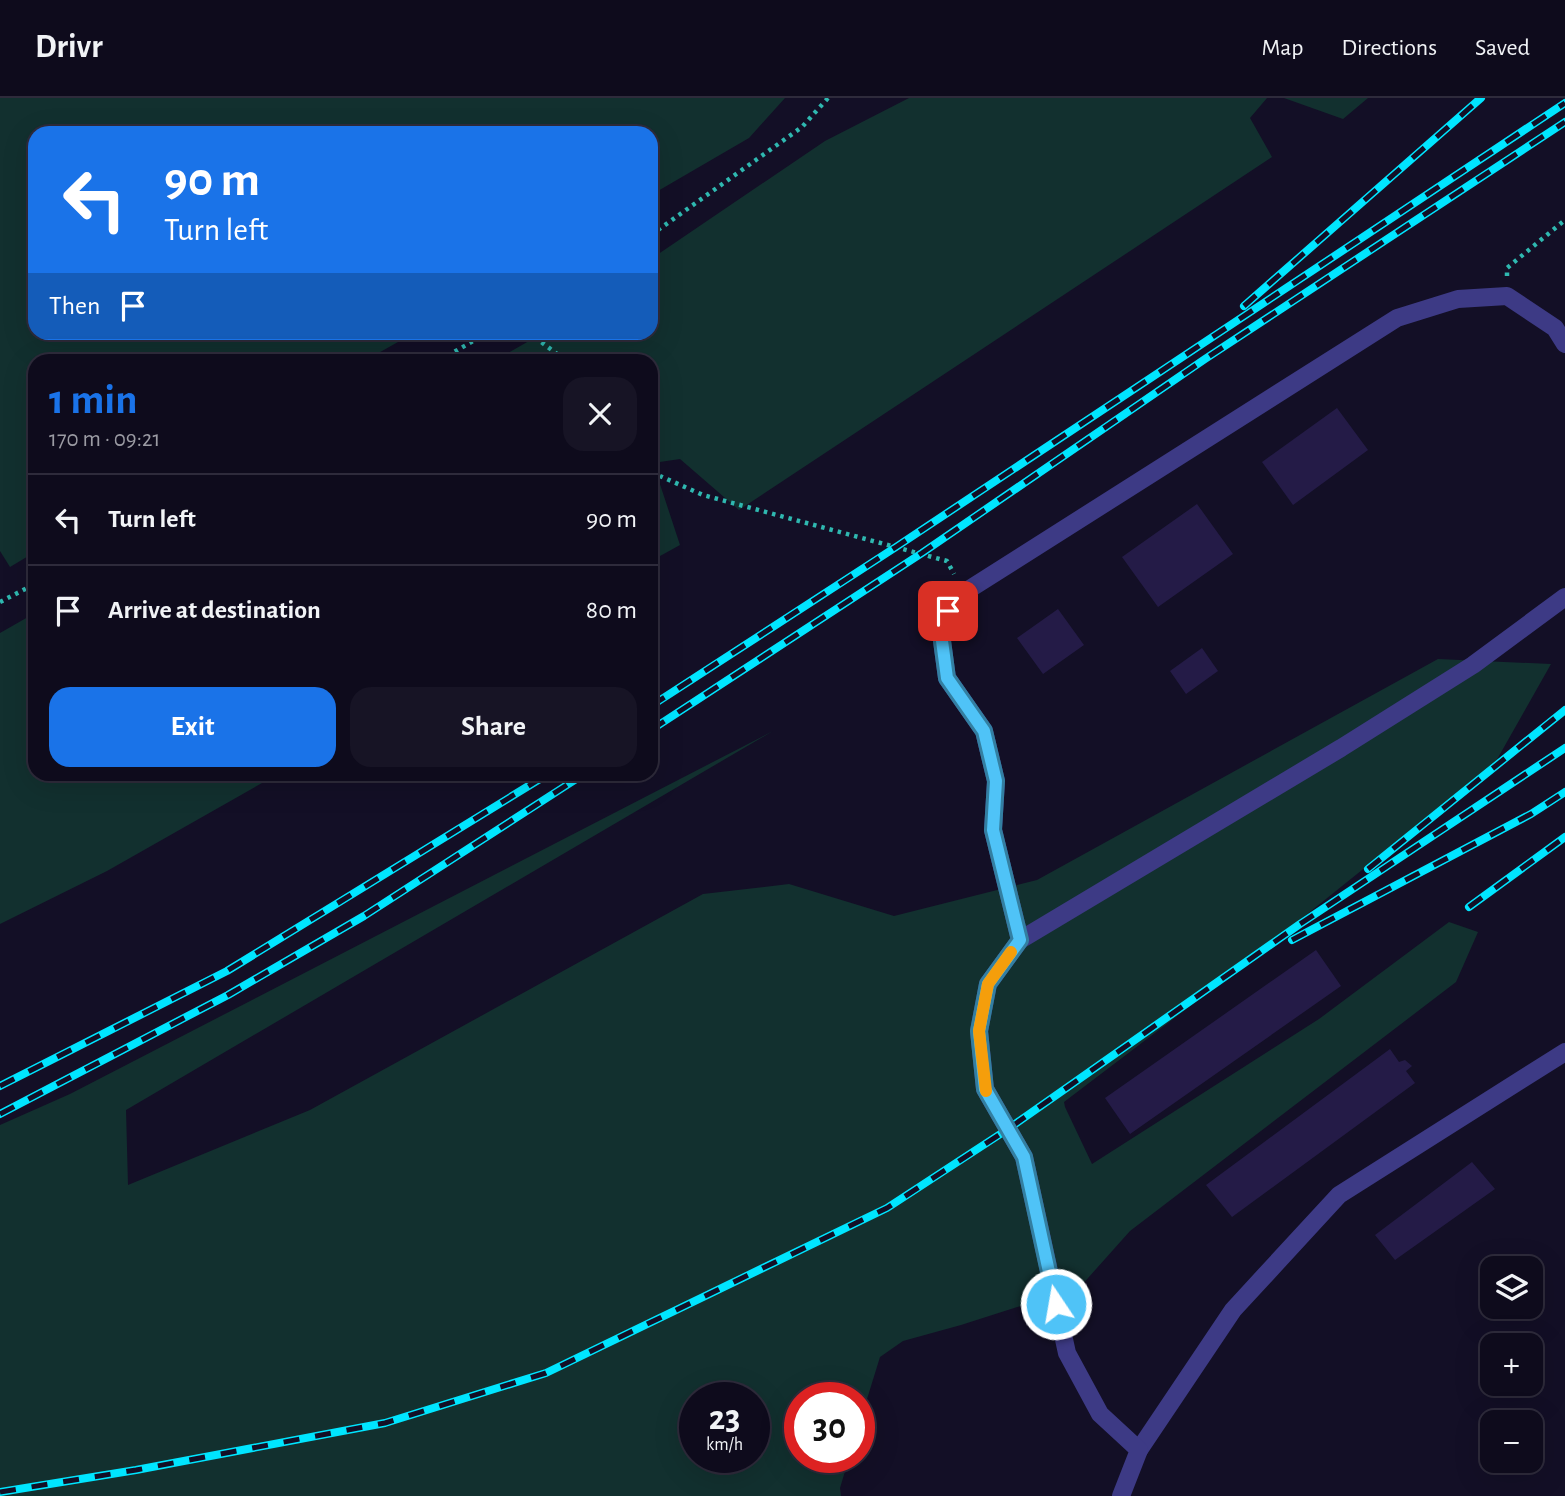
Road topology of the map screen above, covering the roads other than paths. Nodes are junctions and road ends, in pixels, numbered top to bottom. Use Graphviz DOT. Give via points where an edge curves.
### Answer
graph roads {
  1 [pos="1565,344"];
  2 [pos="1565,597"];
  3 [pos="1020,940"];
  4 [pos="1565,1052"];
  5 [pos="1139,1450"];
  6 [pos="1121,1496"];
  1 -- 3 [label="street" via="1555,328 1507,296 1458,299 1397,318 957,597 940,626 947,678 984,731 996,781 993,830"];
  2 -- 3 [label="street" via="1473,665"];
  3 -- 5 [label="street" via="988,984 979,1031 985,1089 1024,1157 1067,1353 1100,1414"];
  4 -- 5 [label="street" via="1339,1195 1233,1310"];
  5 -- 6 [label="street"];
}
